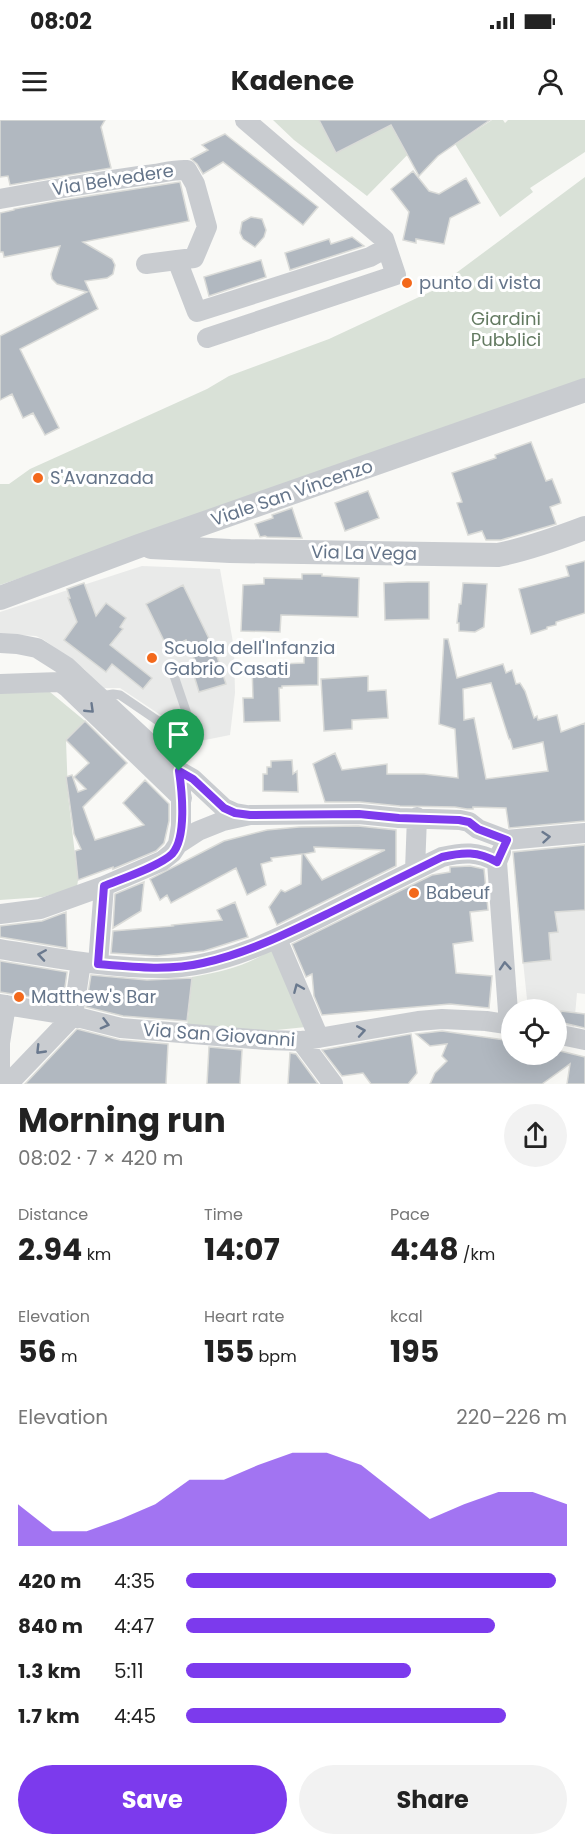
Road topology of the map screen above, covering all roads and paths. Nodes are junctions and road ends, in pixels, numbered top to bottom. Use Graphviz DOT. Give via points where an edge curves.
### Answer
graph roads {
  1 [pos="245,120"];
  2 [pos="0,199"];
  3 [pos="386,245"];
  4 [pos="177,260"];
  5 [pos="146,264"];
  6 [pos="207,338"];
  7 [pos="585,390"];
  8 [pos="218,519"];
  9 [pos="585,528"];
  10 [pos="139,546"];
  11 [pos="216,550"];
  12 [pos="0,598"];
  13 [pos="0,643"];
  14 [pos="170,664"];
  15 [pos="0,684"];
  16 [pos="99,696"];
  17 [pos="179,771"];
  18 [pos="182,798"];
  19 [pos="250,815"];
  20 [pos="408,818"];
  21 [pos="469,822"];
  22 [pos="585,833"];
  23 [pos="507,840"];
  24 [pos="178,844"];
  25 [pos="465,852"];
  26 [pos="497,862"];
  27 [pos="415,870"];
  28 [pos="104,886"];
  29 [pos="0,914"];
  30 [pos="277,939"];
  31 [pos="0,949"];
  32 [pos="90,963"];
  33 [pos="508,999"];
  34 [pos="3,1005"];
  35 [pos="73,1016"];
  36 [pos="501,1024"];
  37 [pos="567,1036"];
  38 [pos="310,1039"];
  39 [pos="585,1040"];
  40 [pos="0,1084"];
  41 [pos="8,1084"];
  42 [pos="333,1084"];
  1 -- 3 [label="street" via="384,239"];
  2 -- 4 [label="street, Via Belvedere" via="187,170 207,227 194,258"];
  3 -- 4 [label="street" via="370,257 197,312"];
  3 -- 6 [label="street" via="396,275"];
  4 -- 5 [label="street, Via Belvedere"];
  7 -- 8 [label="street, Viale San Vincenzo"];
  8 -- 10 [label="street, Viale San Vincenzo"];
  8 -- 11 [label="street"];
  9 -- 11 [label="street, Via La Vega" via="498,555"];
  10 -- 11 [label="street, Via La Vega"];
  10 -- 12 [label="street, Viale San Vincenzo"];
  13 -- 16 [label="street" via="37,648 67,667"];
  14 -- 16 [label="lane" via="188,717 185,727 167,727 120,695"];
  15 -- 18 [label="street, one-way" via="60,682"];
  16 -- 17 [label="street"];
  17 -- 18 [label="street"];
  17 -- 19 [label="street" via="224,808"];
  18 -- 24 [label="street"];
  19 -- 20 [label="street" via="359,814"];
  19 -- 24 [label="street" via="198,831"];
  20 -- 21 [label="street"];
  20 -- 27 [label="street"];
  21 -- 23 [label="street"];
  21 -- 25 [label="street"];
  23 -- 22 [label="street, one-way"];
  23 -- 26 [label="street"];
  24 -- 28 [label="street" via="162,861"];
  25 -- 26 [label="street" via="482,854"];
  25 -- 27 [label="street" via="442,857"];
  33 -- 26 [label="street, one-way"];
  27 -- 30 [label="street"];
  28 -- 29 [label="street" via="40,909"];
  28 -- 32 [label="street"];
  30 -- 32 [label="street" via="202,964 170,968"];
  38 -- 30 [label="street, one-way"];
  32 -- 31 [label="street, one-way"];
  32 -- 35 [label="street"];
  34 -- 35 [label="street, Via San Giovanni"];
  34 -- 40 [label="street"];
  35 -- 38 [label="street, Via San Giovanni, one-way" via="122,1028 254,1039"];
  35 -- 41 [label="street, one-way"];
  38 -- 36 [label="street, Via San Giovanni, one-way" via="417,1021"];
  37 -- 39 [label="street"];
  38 -- 42 [label="street"];
}
